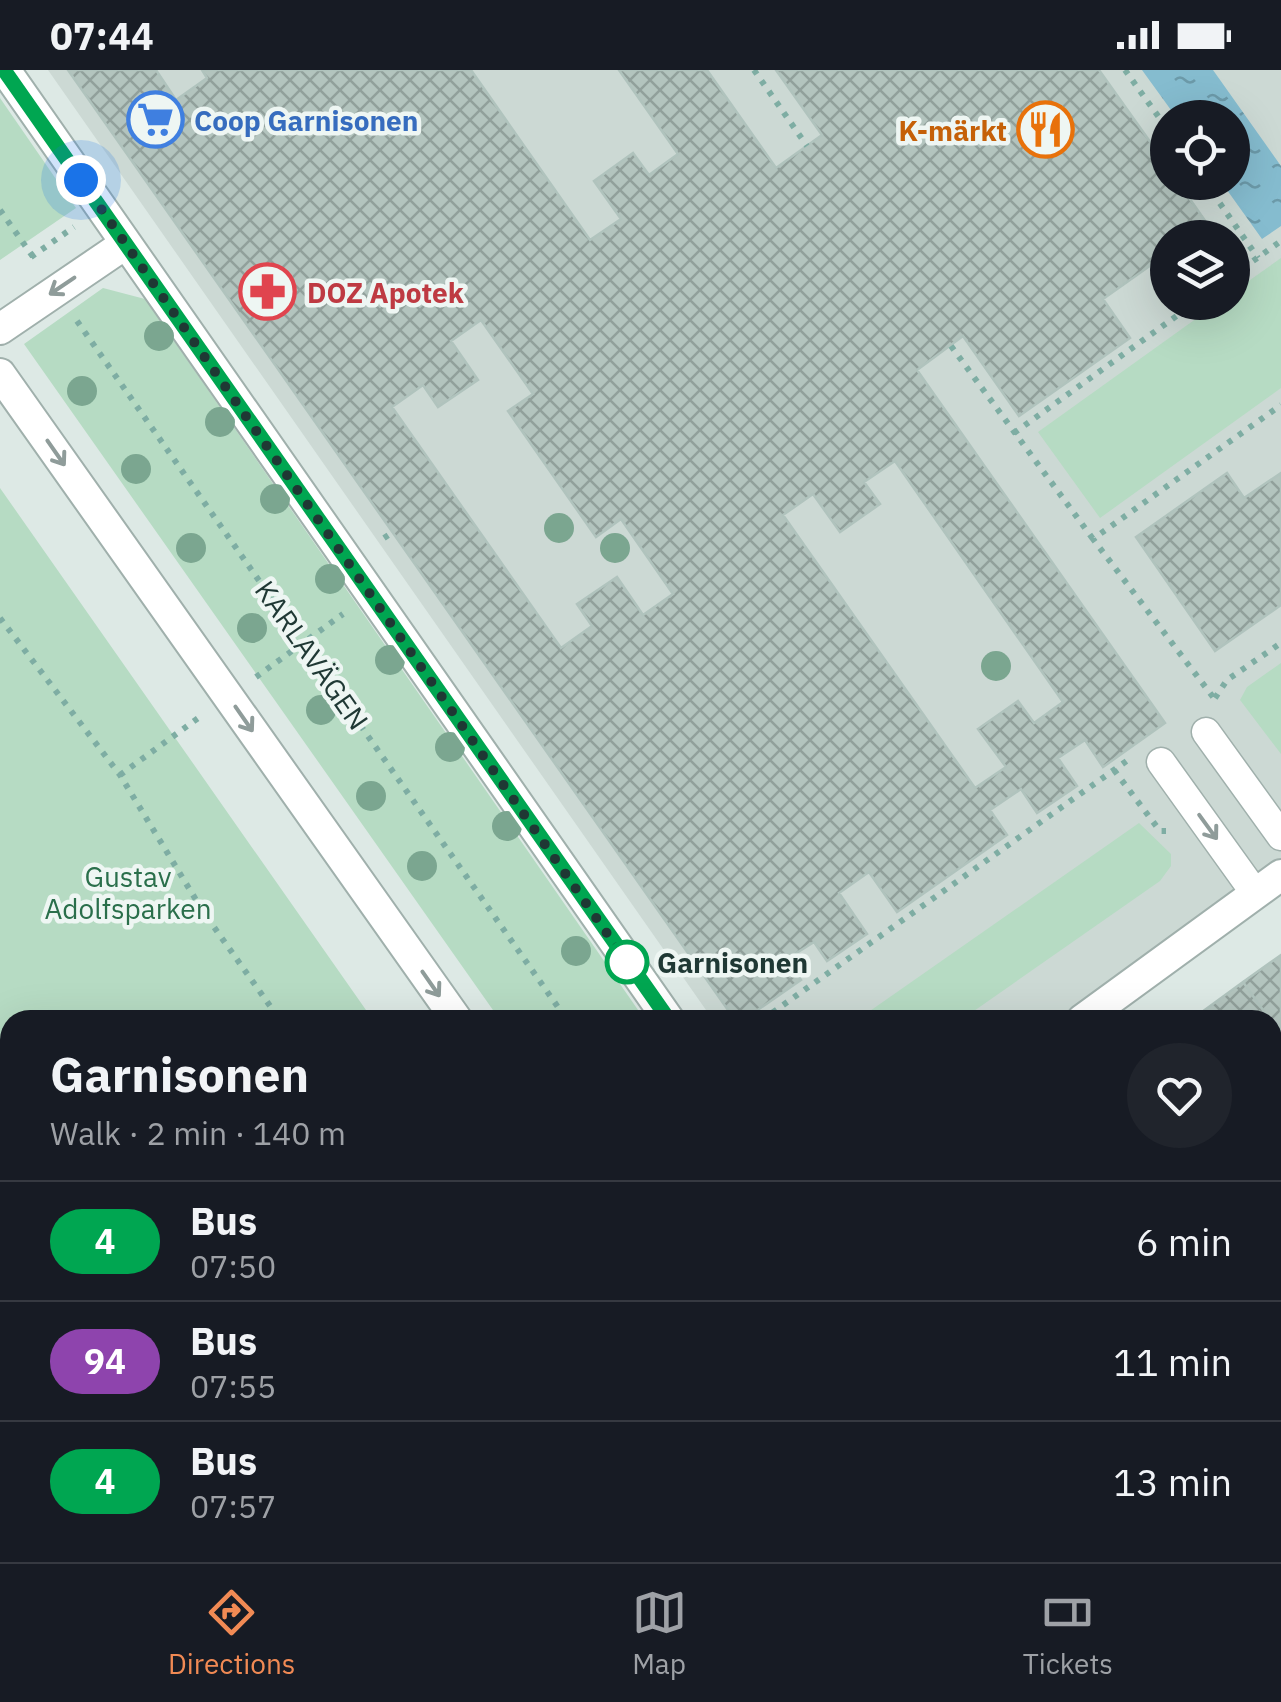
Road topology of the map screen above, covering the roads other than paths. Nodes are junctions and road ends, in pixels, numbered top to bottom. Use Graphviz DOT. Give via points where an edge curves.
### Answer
graph roads {
  1 [pos="4,70"];
  2 [pos="125,244"];
  3 [pos="0,329"];
  4 [pos="0,374"];
  5 [pos="1203,721"];
  6 [pos="1152,756"];
  7 [pos="1281,836"];
  8 [pos="1281,875"];
  9 [pos="1255,893"];
  10 [pos="450,1010"];
  11 [pos="662,1010"];
  12 [pos="1096,1010"];
  1 -- 2 [label="street"];
  2 -- 3 [label="street, one-way"];
  2 -- 11 [label="street"];
  4 -- 10 [label="street, one-way"];
  5 -- 7 [label="lane"];
  6 -- 9 [label="lane, one-way"];
  8 -- 9 [label="street"];
  9 -- 12 [label="street"];
}
